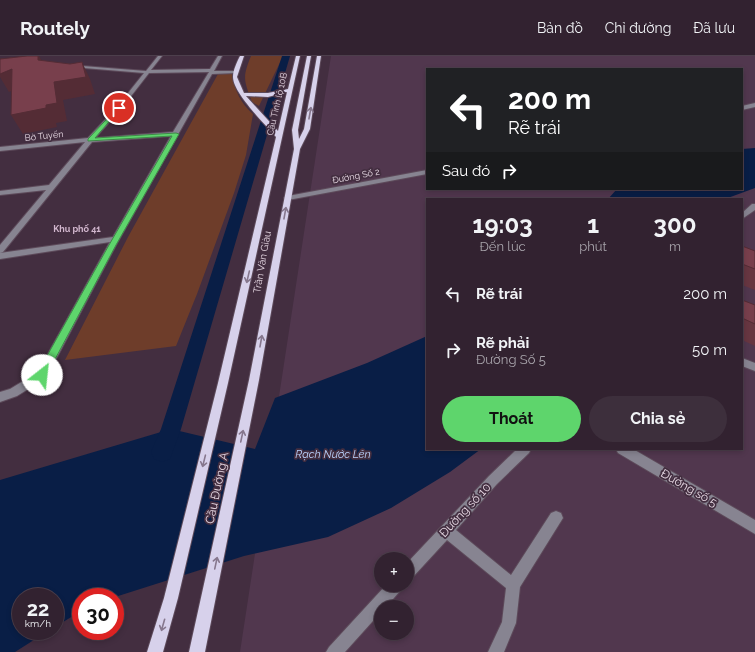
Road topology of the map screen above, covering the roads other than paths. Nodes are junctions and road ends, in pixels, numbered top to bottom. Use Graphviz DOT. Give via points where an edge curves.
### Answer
graph roads {
  1 [pos="160,56"];
  2 [pos="220,56"];
  3 [pos="242,56"];
  4 [pos="298,56"];
  5 [pos="309,56"];
  6 [pos="319,56"];
  7 [pos="66,65"];
  8 [pos="145,72"];
  9 [pos="211,72"];
  10 [pos="236,72"];
  11 [pos="290,90"];
  12 [pos="245,96"];
  13 [pos="755,105"];
  14 [pos="743,108"];
  15 [pos="176,134"];
  16 [pos="279,136"];
  17 [pos="90,140"];
  18 [pos="0,149"];
  19 [pos="296,149"];
  20 [pos="276,157"];
  21 [pos="426,172"];
  22 [pos="51,187"];
  23 [pos="0,194"];
  24 [pos="288,198"];
  25 [pos="755,206"];
  26 [pos="743,216"];
  27 [pos="116,239"];
  28 [pos="0,250"];
  29 [pos="0,256"];
  30 [pos="743,362"];
  31 [pos="755,367"];
  32 [pos="254,380"];
  33 [pos="223,383"];
  34 [pos="0,397"];
  35 [pos="524,450"];
  36 [pos="624,450"];
  37 [pos="556,518"];
  38 [pos="755,527"];
  39 [pos="446,531"];
  40 [pos="414,565"];
  41 [pos="514,585"];
  42 [pos="390,592"];
  43 [pos="155,652"];
  44 [pos="197,652"];
  45 [pos="334,652"];
  46 [pos="496,652"];
  1 -- 8 [label="street"];
  2 -- 9 [label="street"];
  3 -- 10 [label="main road"];
  4 -- 11 [label="main road, Cầu Tỉnh lộ 10B"];
  5 -- 19 [label="main road, Trần Văn Giàu" via="295,130"];
  19 -- 6 [label="main road, Trần Văn Giàu, one-way" via="307,129"];
  7 -- 8 [label="street"];
  8 -- 9 [label="street"];
  8 -- 17 [label="street" via="119,108"];
  9 -- 10 [label="street"];
  9 -- 15 [label="street"];
  10 -- 12 [label="main road" via="237,84"];
  11 -- 12 [label="main road" via="268,95"];
  11 -- 16 [label="main road, Cầu Tỉnh lộ 10B"];
  12 -- 16 [label="main road"];
  13 -- 14 [label="street"];
  15 -- 17 [label="street, Bờ Tuyến"];
  15 -- 27 [label="street"];
  16 -- 20 [label="main road, Cầu Tỉnh lộ 10B"];
  17 -- 18 [label="street, Bờ Tuyến"];
  17 -- 22 [label="street"];
  19 -- 24 [label="main road, Trần Văn Giàu"];
  20 -- 33 [label="main road, Trần Văn Giàu, one-way"];
  21 -- 24 [label="street, Đường Số 2"];
  22 -- 23 [label="street"];
  22 -- 28 [label="street"];
  32 -- 24 [label="main road, Trần Văn Giàu, one-way"];
  25 -- 26 [label="street"];
  27 -- 29 [label="street"];
  27 -- 34 [label="street" via="42,375 13,393"];
  30 -- 31 [label="street"];
  44 -- 32 [label="main road, Cầu Đường A, one-way"];
  33 -- 43 [label="main road, Cầu Đường A, one-way"];
  35 -- 39 [label="street, Đường số 10"];
  36 -- 38 [label="street, Đường số 5"];
  37 -- 41 [label="street"];
  39 -- 40 [label="street, Đường số 10"];
  39 -- 41 [label="street"];
  41 -- 46 [label="street" via="509,622"];
  42 -- 45 [label="street"];
}
